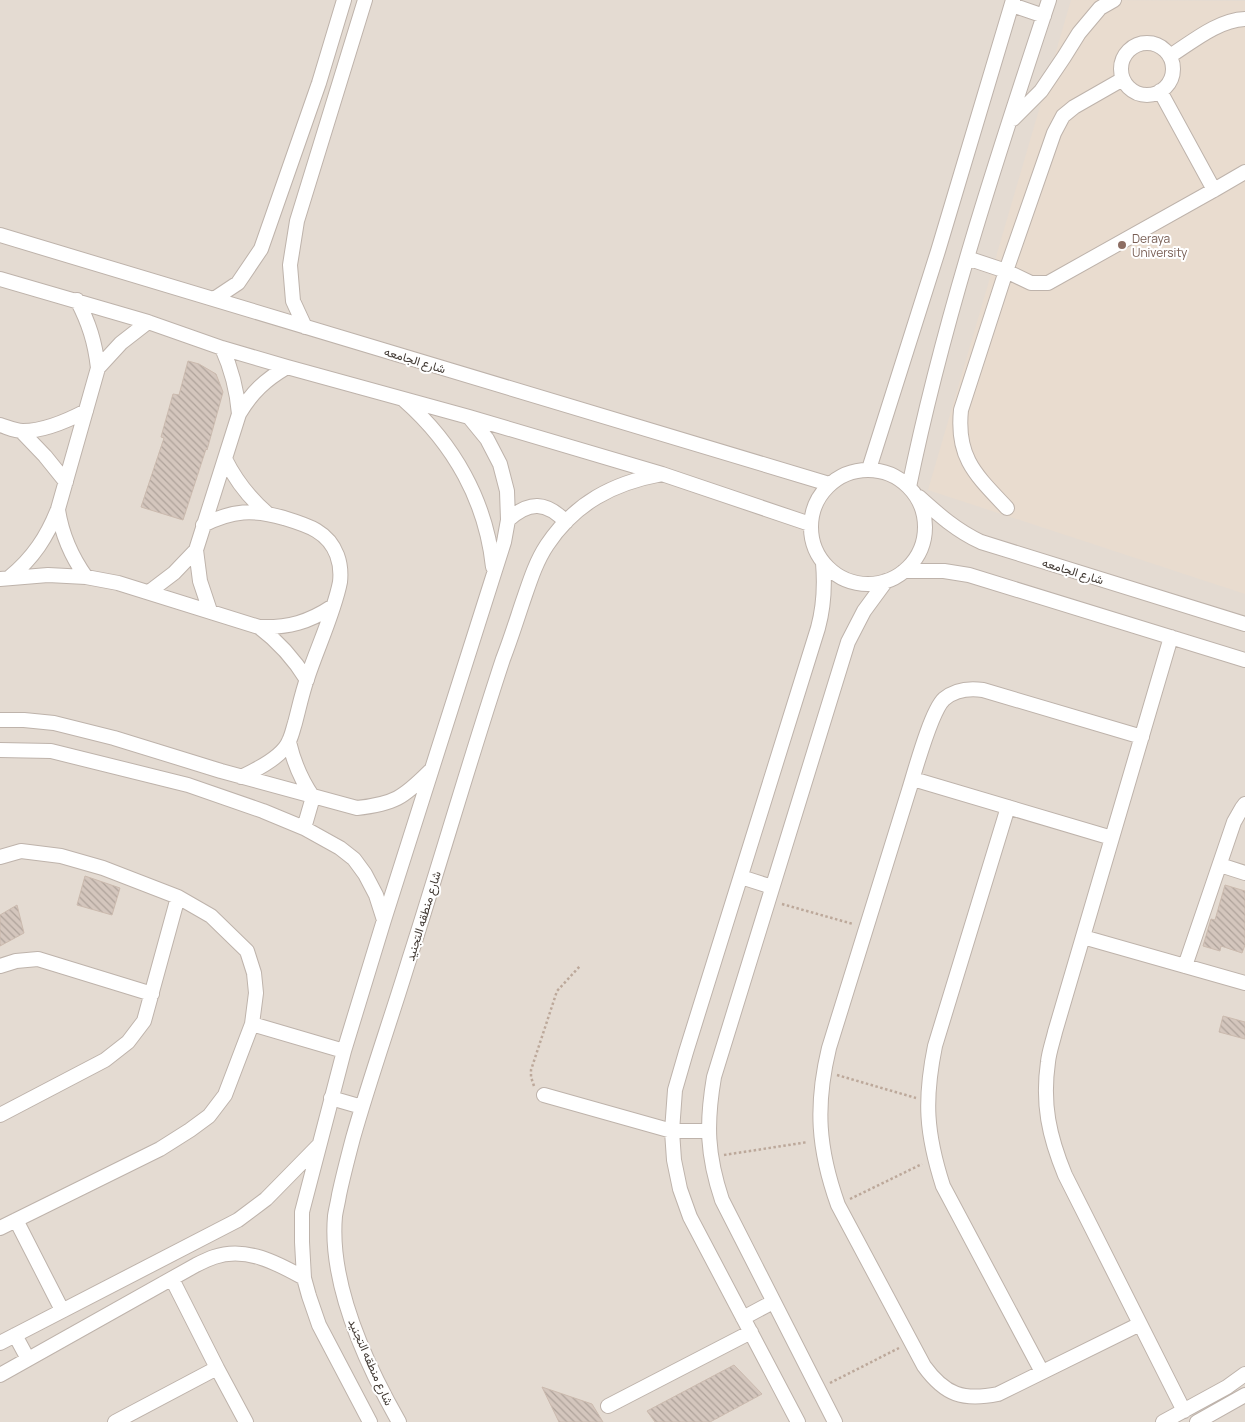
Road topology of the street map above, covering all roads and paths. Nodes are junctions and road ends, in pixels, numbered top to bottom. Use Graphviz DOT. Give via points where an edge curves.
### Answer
graph roads {
  1 [pos="344,0"];
  2 [pos="365,0"];
  3 [pos="1049,0"];
  4 [pos="1114,0"];
  5 [pos="1012,2"];
  6 [pos="1044,16"];
  7 [pos="1245,18"];
  8 [pos="1170,56"];
  9 [pos="1123,79"];
  10 [pos="1160,91"];
  11 [pos="1010,121"];
  12 [pos="1245,172"];
  13 [pos="1214,190"];
  14 [pos="0,235"];
  15 [pos="967,258"];
  16 [pos="1006,270"];
  17 [pos="0,279"];
  18 [pos="214,299"];
  19 [pos="76,300"];
  20 [pos="148,322"];
  21 [pos="304,327"];
  22 [pos="222,348"];
  23 [pos="287,367"];
  24 [pos="98,368"];
  25 [pos="402,398"];
  26 [pos="86,411"];
  27 [pos="239,414"];
  28 [pos="469,417"];
  29 [pos="0,425"];
  30 [pos="21,431"];
  31 [pos="225,459"];
  32 [pos="869,469"];
  33 [pos="662,474"];
  34 [pos="66,482"];
  35 [pos="829,484"];
  36 [pos="912,490"];
  37 [pos="1006,508"];
  38 [pos="58,509"];
  39 [pos="268,514"];
  40 [pos="508,520"];
  41 [pos="566,522"];
  42 [pos="810,524"];
  43 [pos="204,526"];
  44 [pos="196,550"];
  45 [pos="823,564"];
  46 [pos="904,571"];
  47 [pos="494,573"];
  48 [pos="86,577"];
  49 [pos="5,578"];
  50 [pos="886,582"];
  51 [pos="149,592"];
  52 [pos="333,606"];
  53 [pos="210,611"];
  54 [pos="1245,624"];
  55 [pos="259,627"];
  56 [pos="1171,637"];
  57 [pos="1245,660"];
  58 [pos="307,680"];
  59 [pos="0,720"];
  60 [pos="1142,737"];
  61 [pos="289,742"];
  62 [pos="0,750"];
  63 [pos="171,756"];
  64 [pos="432,769"];
  65 [pos="241,776"];
  66 [pos="163,779"];
  67 [pos="913,779"];
  68 [pos="313,797"];
  69 [pos="1245,804"];
  70 [pos="1008,807"];
  71 [pos="304,828"];
  72 [pos="1112,838"];
  73 [pos="0,856"];
  74 [pos="1220,865"];
  75 [pos="1245,873"];
  76 [pos="740,877"];
  77 [pos="770,893"];
  78 [pos="178,897"];
  79 [pos="384,920"];
  80 [pos="866,928"];
  81 [pos="1083,937"];
  82 [pos="0,966"];
  83 [pos="580,966"];
  84 [pos="1185,966"];
  85 [pos="1245,983"];
  86 [pos="152,994"];
  87 [pos="252,1024"];
  88 [pos="344,1051"];
  89 [pos="824,1071"];
  90 [pos="544,1095"];
  91 [pos="331,1098"];
  92 [pos="928,1102"];
  93 [pos="362,1107"];
  94 [pos="0,1115"];
  95 [pos="672,1131"];
  96 [pos="708,1131"];
  97 [pos="821,1140"];
  98 [pos="319,1144"];
  99 [pos="711,1158"];
  100 [pos="934,1158"];
  101 [pos="838,1205"];
  102 [pos="16,1220"];
  103 [pos="0,1228"];
  104 [pos="188,1247"];
  105 [pos="196,1265"];
  106 [pos="304,1278"];
  107 [pos="172,1279"];
  108 [pos="773,1302"];
  109 [pos="62,1310"];
  110 [pos="743,1318"];
  111 [pos="1140,1324"];
  112 [pos="751,1332"];
  113 [pos="15,1335"];
  114 [pos="911,1342"];
  115 [pos="0,1343"];
  116 [pos="28,1359"];
  117 [pos="217,1368"];
  118 [pos="1042,1372"];
  119 [pos="0,1374"];
  120 [pos="1245,1374"];
  121 [pos="817,1389"];
  122 [pos="1245,1395"];
  123 [pos="608,1406"];
  124 [pos="1184,1411"];
  125 [pos="137,1417"];
  126 [pos="115,1422"];
  127 [pos="246,1422"];
  128 [pos="370,1422"];
  129 [pos="399,1422"];
  130 [pos="798,1422"];
  131 [pos="835,1422"];
  132 [pos="1163,1422"];
  133 [pos="1197,1422"];
  1 -- 18 [label="street" via="319,83 261,249 238,283"];
  2 -- 21 [label="street" via="297,222 290,265 293,301"];
  3 -- 6 [label="street"];
  4 -- 11 [label="street" via="1100,8 1079,33 1041,91"];
  5 -- 6 [label="street"];
  5 -- 32 [label="street"];
  6 -- 11 [label="street"];
  7 -- 8 [label="street" via="1214,28"];
  8 -- 9 [label="street" via="1150,43 1133,47 1122,61"];
  8 -- 10 [label="street" via="1171,76"];
  9 -- 10 [label="street" via="1135,92 1143,95"];
  9 -- 16 [label="street" via="1092,95 1063,116"];
  10 -- 13 [label="street"];
  11 -- 15 [label="street"];
  12 -- 13 [label="street"];
  13 -- 16 [label="street" via="1048,283 1031,283"];
  14 -- 18 [label="street, شارع الجامعه"];
  15 -- 16 [label="street"];
  15 -- 36 [label="street" via="926,409"];
  16 -- 37 [label="street" via="960,410 959,425 960,440 971,468"];
  17 -- 19 [label="street"];
  18 -- 21 [label="street, شارع الجامعه"];
  19 -- 20 [label="street"];
  19 -- 24 [label="street" via="92,333"];
  20 -- 22 [label="street"];
  20 -- 24 [label="street" via="121,343"];
  21 -- 35 [label="street, شارع الجامعه"];
  22 -- 23 [label="street"];
  22 -- 27 [label="street" via="235,380"];
  23 -- 25 [label="street"];
  23 -- 27 [label="street" via="259,387"];
  24 -- 26 [label="street"];
  25 -- 28 [label="street"];
  25 -- 47 [label="street" via="444,442 466,476 487,533"];
  26 -- 30 [label="street" via="55,425"];
  26 -- 34 [label="street"];
  27 -- 31 [label="street"];
  28 -- 33 [label="street"];
  28 -- 40 [label="street, شارع منطقه التجنيد" via="487,439 500,464 507,492"];
  29 -- 30 [label="street"];
  30 -- 34 [label="street"];
  31 -- 39 [label="street" via="239,484"];
  31 -- 43 [label="street"];
  32 -- 35 [label="street" via="848,473"];
  32 -- 36 [label="street" via="891,474"];
  33 -- 41 [label="street, شارع منطقه التجنيد" via="620,485 582,507"];
  33 -- 42 [label="street"];
  34 -- 38 [label="street"];
  35 -- 42 [label="street" via="816,502"];
  36 -- 46 [label="street" via="921,505 925,534 921,548"];
  36 -- 54 [label="street, شارع الجامعه" via="948,523 981,542"];
  38 -- 48 [label="street" via="64,538"];
  38 -- 49 [label="street" via="34,554"];
  39 -- 43 [label="street" via="235,513"];
  39 -- 52 [label="street" via="307,525 326,537 338,558 340,575"];
  40 -- 41 [label="street" via="521,510 536,506 552,509"];
  40 -- 47 [label="street, شارع منطقه التجنيد"];
  41 -- 93 [label="street, شارع منطقه التجنيد" via="547,545 533,572 485,713"];
  42 -- 45 [label="street" via="813,545"];
  43 -- 44 [label="street"];
  44 -- 51 [label="street"];
  44 -- 53 [label="street" via="200,582"];
  45 -- 50 [label="street" via="845,580 858,584"];
  45 -- 76 [label="street" via="825,580 820,620"];
  46 -- 50 [label="street"];
  46 -- 56 [label="street" via="969,575"];
  47 -- 64 [label="street, شارع منطقه التجنيد"];
  48 -- 49 [label="street"];
  48 -- 51 [label="street"];
  50 -- 77 [label="street" via="864,611 848,642"];
  51 -- 53 [label="street"];
  52 -- 55 [label="street" via="306,622 275,628"];
  52 -- 58 [label="street"];
  53 -- 55 [label="street"];
  55 -- 58 [label="street" via="291,656"];
  56 -- 57 [label="street"];
  56 -- 60 [label="street"];
  58 -- 61 [label="street"];
  59 -- 63 [label="street" via="54,723"];
  60 -- 67 [label="street" via="969,688 956,691 935,710"];
  60 -- 72 [label="street"];
  61 -- 65 [label="street" via="267,763"];
  61 -- 68 [label="street" via="298,771"];
  62 -- 66 [label="street" via="51,751"];
  63 -- 65 [label="street"];
  63 -- 66 [label="street"];
  64 -- 68 [label="street" via="412,790 376,806 356,808"];
  64 -- 79 [label="street, شارع منطقه التجنيد"];
  65 -- 68 [label="street"];
  66 -- 71 [label="street" via="264,811"];
  67 -- 70 [label="street"];
  67 -- 80 [label="street"];
  68 -- 71 [label="street"];
  69 -- 74 [label="street" via="1234,822"];
  70 -- 72 [label="street"];
  70 -- 92 [label="street" via="936,1046"];
  71 -- 79 [label="street" via="340,848 354,860 376,895"];
  72 -- 81 [label="street"];
  73 -- 78 [label="street" via="21,852 61,856 103,868"];
  74 -- 75 [label="street"];
  74 -- 84 [label="street"];
  76 -- 77 [label="street"];
  76 -- 95 [label="street" via="675,1090"];
  77 -- 80 [label="path"];
  77 -- 96 [label="street" via="714,1077"];
  78 -- 86 [label="street"];
  78 -- 87 [label="street" via="211,916 247,952 256,993"];
  79 -- 88 [label="street, شارع منطقه التجنيد"];
  80 -- 89 [label="street"];
  81 -- 84 [label="street"];
  81 -- 111 [label="street" via="1048,1060 1048,1119 1054,1148 1065,1175"];
  82 -- 86 [label="street" via="38,958"];
  83 -- 90 [label="path" via="557,991 531,1070 535,1088"];
  84 -- 85 [label="street"];
  86 -- 94 [label="street" via="144,1021 128,1042 105,1060"];
  87 -- 88 [label="street"];
  87 -- 102 [label="street" via="224,1095 209,1116 160,1149"];
  88 -- 91 [label="street, شارع منطقه التجنيد"];
  89 -- 92 [label="path"];
  89 -- 97 [label="street"];
  90 -- 95 [label="street"];
  91 -- 93 [label="street"];
  91 -- 98 [label="street, شارع منطقه التجنيد"];
  92 -- 100 [label="street"];
  93 -- 129 [label="street, شارع منطقه التجنيد" via="344,1169 335,1216 336,1248 350,1318"];
  95 -- 96 [label="street"];
  95 -- 110 [label="street" via="680,1189 690,1216"];
  96 -- 99 [label="street"];
  97 -- 99 [label="path"];
  97 -- 101 [label="street"];
  98 -- 104 [label="street" via="266,1199 238,1220"];
  98 -- 106 [label="street, شارع منطقه التجنيد" via="302,1212"];
  99 -- 108 [label="street" via="722,1200"];
  100 -- 101 [label="path"];
  100 -- 118 [label="street" via="943,1186"];
  101 -- 114 [label="street"];
  102 -- 103 [label="street"];
  102 -- 109 [label="street"];
  104 -- 105 [label="street"];
  104 -- 109 [label="street"];
  105 -- 106 [label="street" via="215,1256 252,1255 275,1262"];
  105 -- 107 [label="street"];
  106 -- 128 [label="street, شارع منطقه التجنيد" via="319,1325"];
  107 -- 116 [label="street"];
  107 -- 117 [label="street"];
  108 -- 110 [label="street"];
  108 -- 121 [label="street"];
  109 -- 113 [label="street"];
  110 -- 112 [label="street"];
  111 -- 118 [label="street"];
  111 -- 124 [label="street"];
  112 -- 123 [label="street"];
  112 -- 130 [label="street"];
  113 -- 115 [label="street"];
  113 -- 116 [label="street"];
  114 -- 118 [label="street" via="934,1380 964,1396 981,1398 998,1394"];
  114 -- 121 [label="path"];
  116 -- 119 [label="street"];
  117 -- 125 [label="street"];
  117 -- 127 [label="street"];
  120 -- 124 [label="street"];
  121 -- 131 [label="street"];
  122 -- 133 [label="street"];
  124 -- 132 [label="street"];
  125 -- 126 [label="street"];
}
